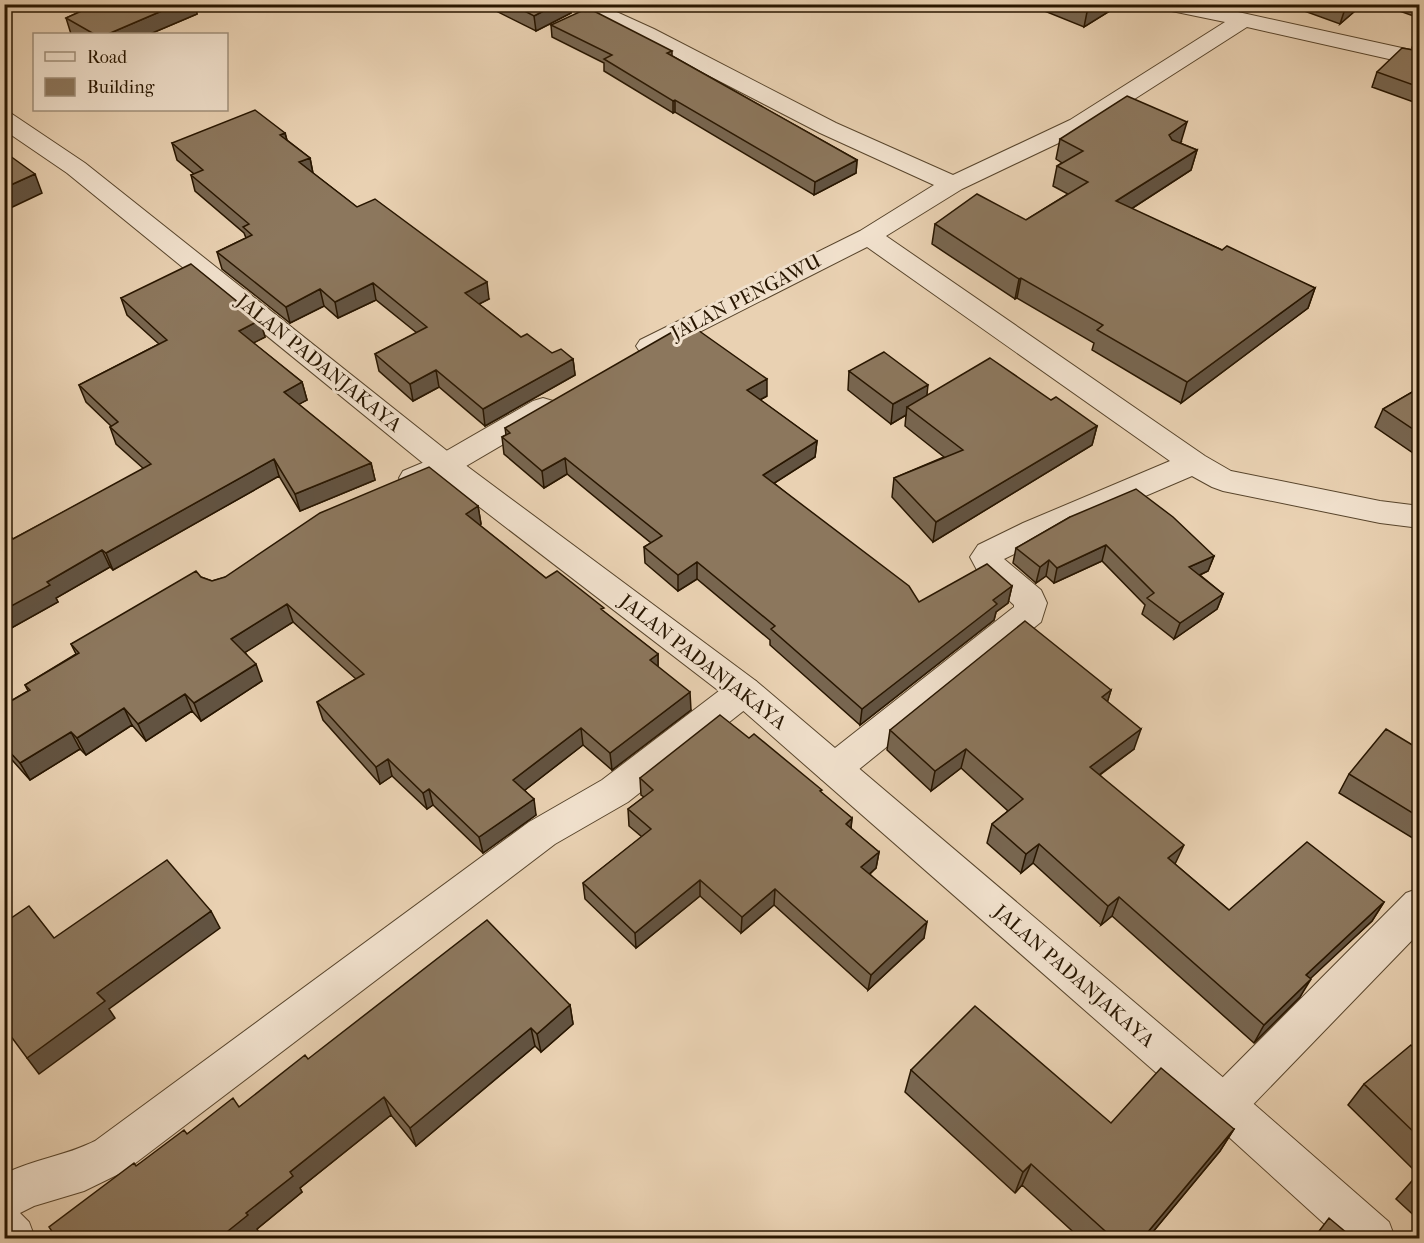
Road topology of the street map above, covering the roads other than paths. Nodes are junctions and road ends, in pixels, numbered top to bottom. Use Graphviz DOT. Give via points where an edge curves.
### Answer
graph roads {
  1 [pos="580,4"];
  2 [pos="1170,4"];
  3 [pos="1242,21"];
  4 [pos="1419,59"];
  5 [pos="4,119"];
  6 [pos="953,184"];
  7 [pos="868,236"];
  8 [pos="631,357"];
  9 [pos="563,397"];
  10 [pos="1194,463"];
  11 [pos="445,465"];
  12 [pos="390,488"];
  13 [pos="1419,517"];
  14 [pos="744,691"];
  15 [pos="834,769"];
  16 [pos="1419,905"];
  17 [pos="1224,1105"];
  18 [pos="4,1198"];
  19 [pos="4,1229"];
  20 [pos="13,1239"];
  21 [pos="1373,1239"];
  1 -- 6 [label="street" via="828,129"];
  2 -- 3 [label="street"];
  3 -- 4 [label="street"];
  3 -- 6 [label="street, JALAN PENGAWU" via="1078,125"];
  5 -- 11 [label="street, JALAN PADANJAKAYA" via="76,168"];
  6 -- 7 [label="street, JALAN PENGAWU"];
  7 -- 8 [label="street, JALAN PENGAWU"];
  7 -- 10 [label="street"];
  9 -- 11 [label="street"];
  10 -- 13 [label="street" via="1223,480"];
  10 -- 15 [label="street" via="987,555 989,564 1029,599 1030,611"];
  11 -- 12 [label="street"];
  11 -- 14 [label="street, JALAN PADANJAKAYA"];
  14 -- 15 [label="street, JALAN PADANJAKAYA"];
  14 -- 18 [label="street" via="615,791 542,833 110,1156 84,1170 27,1186"];
  15 -- 17 [label="street, JALAN PADANJAKAYA"];
  16 -- 17 [label="street"];
  17 -- 21 [label="street, JALAN PADANJAKAYA"];
  19 -- 20 [label="street"];
}
